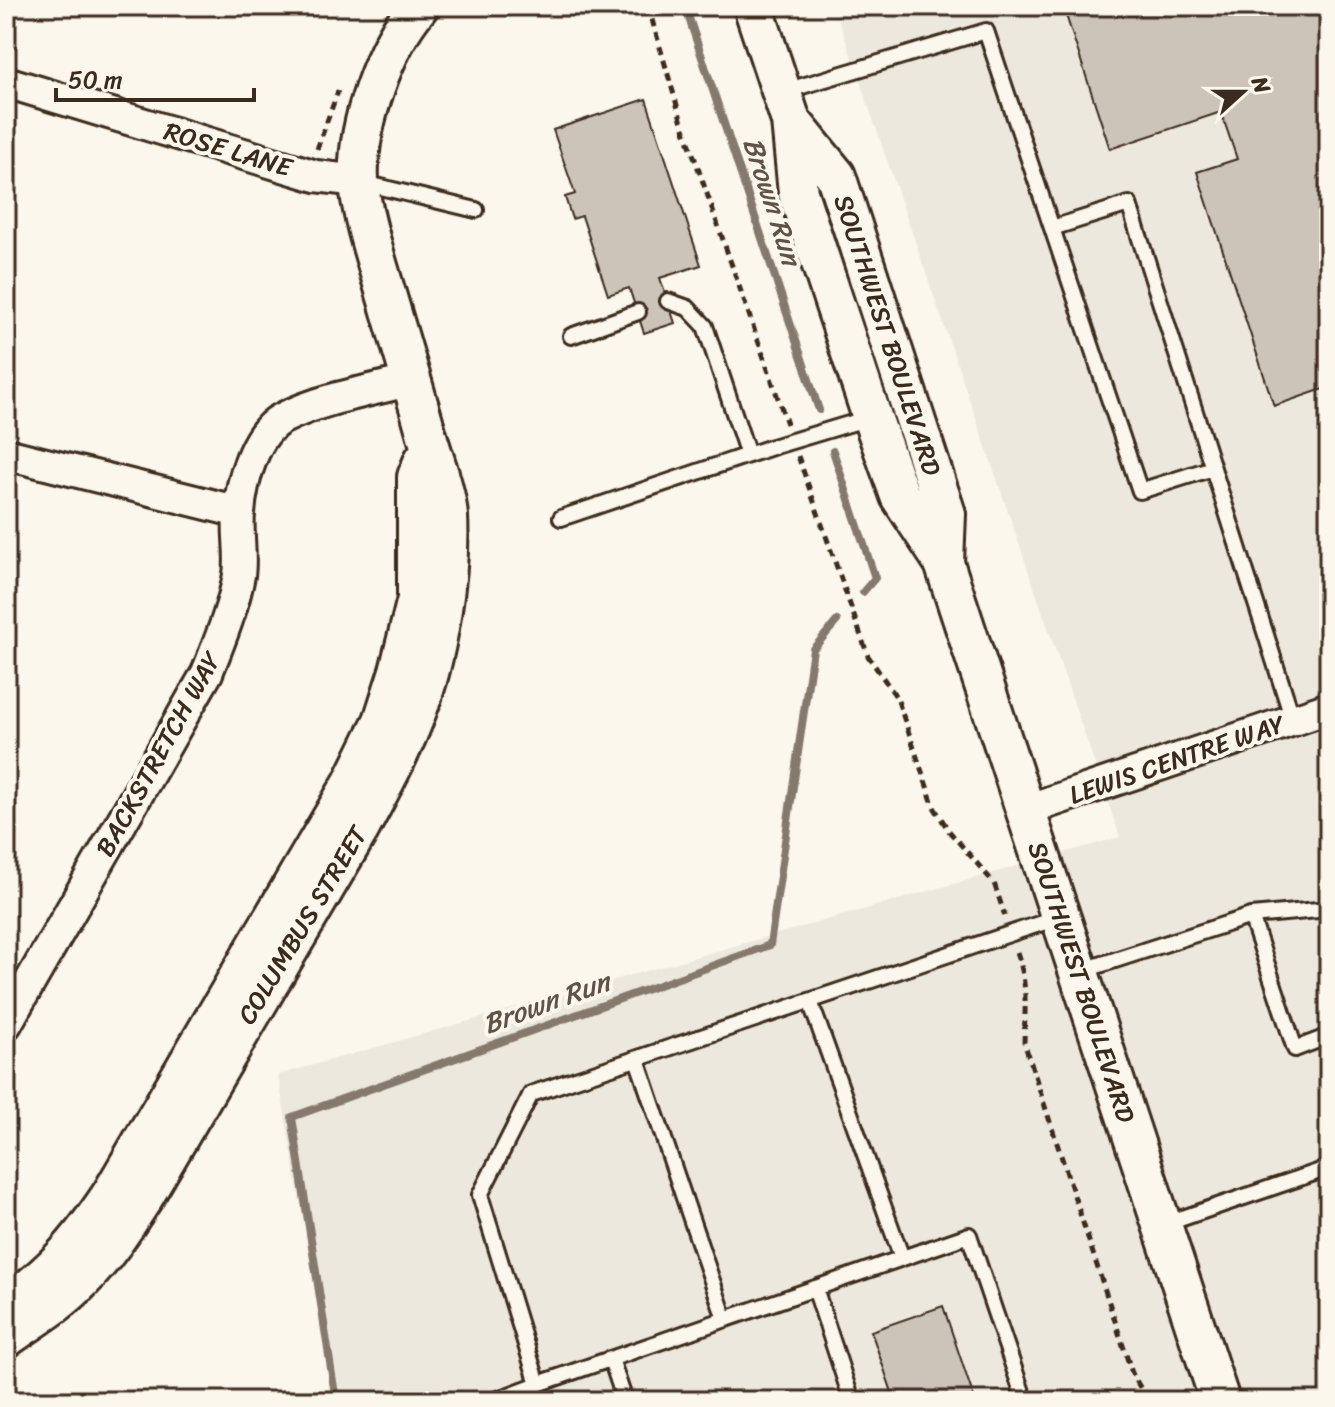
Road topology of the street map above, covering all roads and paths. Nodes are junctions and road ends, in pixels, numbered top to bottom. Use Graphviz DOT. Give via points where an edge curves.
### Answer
graph roads {
  1 [pos="419,6"];
  2 [pos="648,6"];
  3 [pos="753,6"];
  4 [pos="6,82"];
  5 [pos="787,106"];
  6 [pos="359,181"];
  7 [pos="476,210"];
  8 [pos="1052,228"];
  9 [pos="668,301"];
  10 [pos="638,312"];
  11 [pos="571,336"];
  12 [pos="412,380"];
  13 [pos="872,417"];
  14 [pos="792,441"];
  15 [pos="430,446"];
  16 [pos="6,454"];
  17 [pos="748,455"];
  18 [pos="1213,468"];
  19 [pos="239,512"];
  20 [pos="561,518"];
  21 [pos="944,563"];
  22 [pos="1329,708"];
  23 [pos="1293,720"];
  24 [pos="1026,810"];
  25 [pos="1329,909"];
  26 [pos="1251,916"];
  27 [pos="1060,917"];
  28 [pos="1011,934"];
  29 [pos="1079,971"];
  30 [pos="810,1001"];
  31 [pos="6,1024"];
  32 [pos="1329,1036"];
  33 [pos="637,1059"];
  34 [pos="1329,1168"];
  35 [pos="1161,1225"];
  36 [pos="902,1258"];
  37 [pos="815,1288"];
  38 [pos="6,1307"];
  39 [pos="725,1319"];
  40 [pos="6,1338"];
  41 [pos="611,1359"];
  42 [pos="538,1384"];
  43 [pos="493,1401"];
  44 [pos="625,1401"];
  45 [pos="852,1401"];
  46 [pos="1025,1401"];
  47 [pos="1153,1401"];
  48 [pos="1220,1401"];
  1 -- 6 [label="street, COLUMBUS STREET" via="404,22 375,88"];
  2 -- 14 [label="path" via="681,119"];
  3 -- 5 [label="street, SOUTHWEST BOULEVARD"];
  4 -- 6 [label="street, ROSE LANE" via="316,176"];
  5 -- 8 [label="lane" via="986,31"];
  5 -- 13 [label="street, SOUTHWEST BOULEVARD" via="798,193"];
  5 -- 21 [label="street, SOUTHWEST BOULEVARD" via="836,176 946,514"];
  6 -- 7 [label="lane"];
  6 -- 12 [label="street, COLUMBUS STREET" via="374,254"];
  8 -- 18 [label="lane" via="1140,491"];
  8 -- 18 [label="lane" via="1129,204"];
  9 -- 17 [label="lane" via="688,308 705,326"];
  10 -- 11 [label="lane"];
  12 -- 15 [label="street, COLUMBUS STREET"];
  12 -- 19 [label="street, BACKSTRETCH WAY" via="281,419 262,437 251,458"];
  13 -- 14 [label="lane"];
  13 -- 21 [label="street, SOUTHWEST BOULEVARD" via="900,496"];
  14 -- 17 [label="lane"];
  14 -- 28 [label="path" via="868,656 897,698 934,807 994,883"];
  15 -- 38 [label="street, COLUMBUS STREET" via="417,477 417,599 377,734 111,1195 81,1240 45,1278"];
  15 -- 40 [label="street, COLUMBUS STREET" via="448,514 444,586 433,657 417,712 389,773 118,1236 80,1282"];
  16 -- 19 [label="street"];
  17 -- 20 [label="lane"];
  18 -- 23 [label="lane"];
  19 -- 31 [label="street, BACKSTRETCH WAY" via="239,573 207,673"];
  21 -- 24 [label="street, SOUTHWEST BOULEVARD"];
  22 -- 23 [label="street, LEWIS CENTRE WAY"];
  23 -- 24 [label="street, LEWIS CENTRE WAY"];
  24 -- 27 [label="street, SOUTHWEST BOULEVARD"];
  25 -- 26 [label="lane"];
  26 -- 29 [label="lane"];
  26 -- 32 [label="lane" via="1295,1049"];
  27 -- 28 [label="lane"];
  27 -- 29 [label="street, SOUTHWEST BOULEVARD"];
  28 -- 30 [label="lane"];
  28 -- 47 [label="path" via="1027,1001 1024,1042 1132,1373"];
  29 -- 35 [label="street, SOUTHWEST BOULEVARD"];
  30 -- 33 [label="lane"];
  30 -- 36 [label="lane"];
  33 -- 39 [label="lane"];
  33 -- 42 [label="lane" via="531,1094 480,1195"];
  34 -- 35 [label="lane"];
  35 -- 48 [label="street, SOUTHWEST BOULEVARD"];
  36 -- 37 [label="lane"];
  36 -- 46 [label="lane" via="969,1235"];
  37 -- 39 [label="lane"];
  37 -- 45 [label="lane"];
  39 -- 41 [label="lane"];
  41 -- 42 [label="lane"];
  41 -- 44 [label="lane"];
  42 -- 43 [label="lane"];
}
